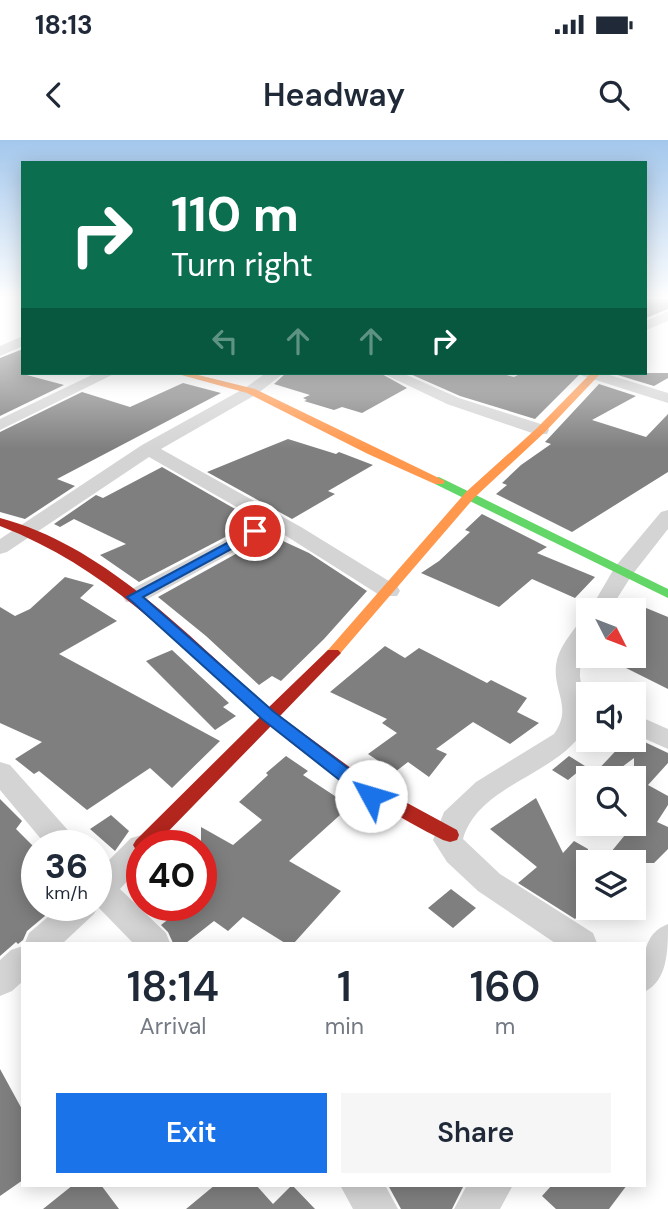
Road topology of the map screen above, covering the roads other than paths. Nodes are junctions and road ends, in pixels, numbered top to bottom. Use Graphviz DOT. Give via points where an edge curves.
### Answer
graph roads {
  1 [pos="104,375"];
  2 [pos="187,375"];
  3 [pos="273,375"];
  4 [pos="394,375"];
  5 [pos="590,375"];
  6 [pos="598,375"];
  7 [pos="251,391"];
  8 [pos="668,398"];
  9 [pos="0,425"];
  10 [pos="541,430"];
  11 [pos="148,449"];
  12 [pos="470,495"];
  13 [pos="668,516"];
  14 [pos="275,521"];
  15 [pos="0,522"];
  16 [pos="28,531"];
  17 [pos="0,548"];
  18 [pos="622,572"];
  19 [pos="389,591"];
  20 [pos="668,594"];
  21 [pos="134,597"];
  22 [pos="606,598"];
  23 [pos="576,647"];
  24 [pos="576,689"];
  25 [pos="268,716"];
  26 [pos="576,721"];
  27 [pos="646,729"];
  28 [pos="668,740"];
  29 [pos="0,772"];
  30 [pos="50,830"];
  31 [pos="158,830"];
  32 [pos="450,835"];
  33 [pos="126,862"];
  34 [pos="112,875"];
  35 [pos="112,908"];
  36 [pos="64,921"];
  37 [pos="668,938"];
  38 [pos="42,942"];
  39 [pos="152,942"];
  40 [pos="580,942"];
  41 [pos="21,962"];
  42 [pos="646,974"];
  43 [pos="0,981"];
  44 [pos="362,1187"];
  45 [pos="491,1187"];
  46 [pos="378,1209"];
  47 [pos="474,1209"];
  1 -- 9 [label="street"];
  2 -- 7 [label="street"];
  3 -- 7 [label="street"];
  4 -- 10 [label="street" via="453,401"];
  5 -- 10 [label="street"];
  6 -- 8 [label="street"];
  7 -- 11 [label="street"];
  7 -- 12 [label="street"];
  10 -- 12 [label="street"];
  11 -- 14 [label="street"];
  11 -- 16 [label="street"];
  12 -- 18 [label="street"];
  12 -- 19 [label="street"];
  13 -- 18 [label="street"];
  14 -- 19 [label="street"];
  14 -- 21 [label="street"];
  15 -- 16 [label="street"];
  16 -- 17 [label="street"];
  16 -- 21 [label="street" via="85,559"];
  18 -- 20 [label="street"];
  18 -- 22 [label="street"];
  19 -- 25 [label="street"];
  21 -- 25 [label="street"];
  23 -- 24 [label="street" via="567,670"];
  25 -- 31 [label="street"];
  25 -- 32 [label="street" via="371,796"];
  26 -- 32 [label="street" via="563,740 486,789 454,820"];
  27 -- 28 [label="street"];
  29 -- 30 [label="street"];
  32 -- 40 [label="street" via="456,855"];
  33 -- 34 [label="street"];
  35 -- 39 [label="street"];
  36 -- 38 [label="street"];
  37 -- 42 [label="street"];
  41 -- 43 [label="street"];
  44 -- 46 [label="street"];
  45 -- 47 [label="street"];
}
